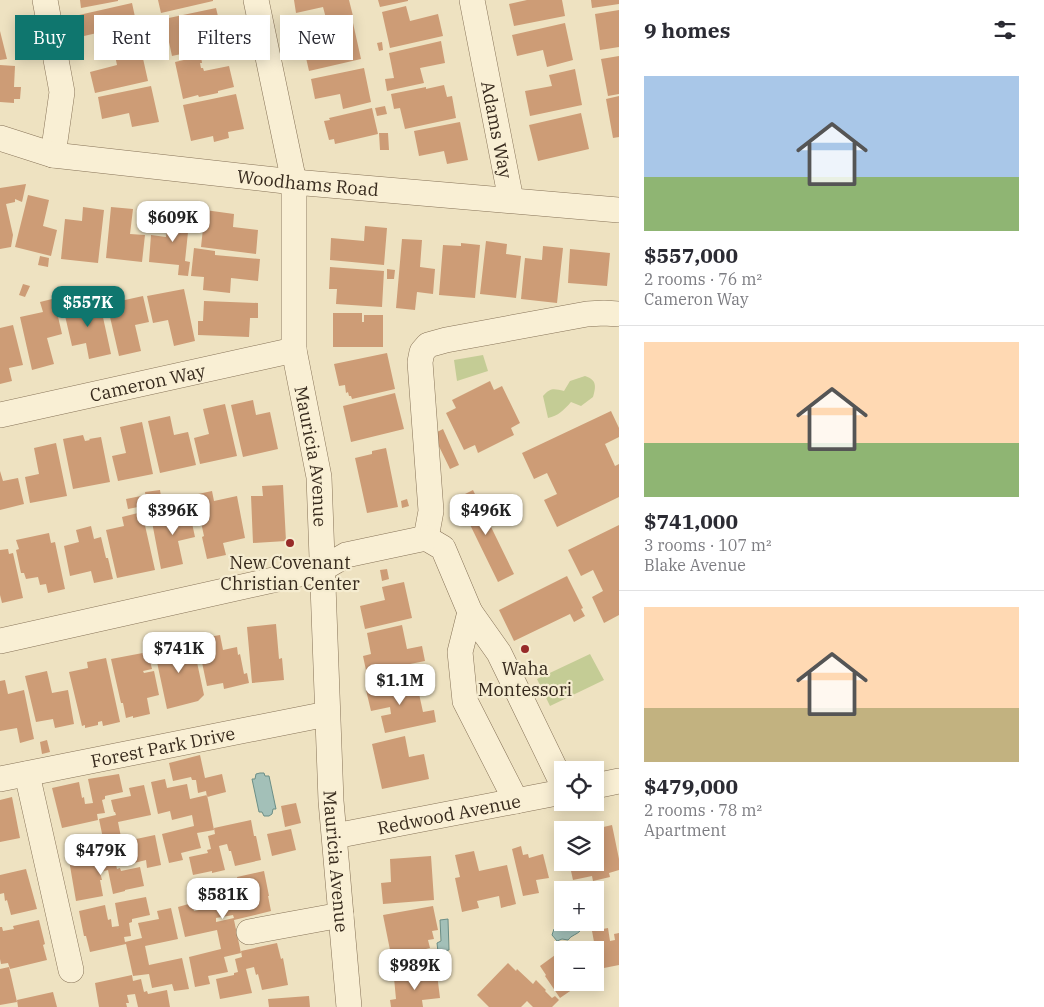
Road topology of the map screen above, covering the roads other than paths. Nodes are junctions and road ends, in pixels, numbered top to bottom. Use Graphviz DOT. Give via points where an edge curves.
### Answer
graph roads {
  1 [pos="45,0"];
  2 [pos="256,0"];
  3 [pos="472,0"];
  4 [pos="0,138"];
  5 [pos="53,155"];
  6 [pos="294,182"];
  7 [pos="511,200"];
  8 [pos="619,210"];
  9 [pos="619,314"];
  10 [pos="294,350"];
  11 [pos="0,415"];
  12 [pos="426,538"];
  13 [pos="322,569"];
  14 [pos="470,612"];
  15 [pos="0,641"];
  16 [pos="327,714"];
  17 [pos="554,767"];
  18 [pos="27,774"];
  19 [pos="0,780"];
  20 [pos="619,781"];
  21 [pos="604,784"];
  22 [pos="554,794"];
  23 [pos="516,801"];
  24 [pos="335,836"];
  25 [pos="341,915"];
  26 [pos="249,932"];
  27 [pos="71,970"];
  28 [pos="349,1007"];
  1 -- 5 [label="street" via="62,92"];
  2 -- 6 [label="street, Mauricia Avenue"];
  3 -- 7 [label="street, Adams Way"];
  4 -- 5 [label="street, Woodhams Road"];
  5 -- 6 [label="street, Woodhams Road"];
  6 -- 7 [label="street, Woodhams Road"];
  6 -- 10 [label="street, Mauricia Avenue"];
  7 -- 8 [label="street, Woodhams Road"];
  9 -- 12 [label="street" via="587,314 428,345 420,362 431,511"];
  10 -- 11 [label="street, Cameron Way"];
  10 -- 13 [label="street, Mauricia Avenue" via="319,477"];
  12 -- 13 [label="street" via="346,555"];
  12 -- 14 [label="street" via="443,548"];
  13 -- 15 [label="street"];
  13 -- 16 [label="street, Mauricia Avenue"];
  14 -- 17 [label="street" via="499,654"];
  14 -- 23 [label="street" via="460,652 464,701"];
  16 -- 18 [label="street, Forest Park Drive"];
  16 -- 24 [label="street, Mauricia Avenue"];
  18 -- 19 [label="street, Forest Park Drive"];
  18 -- 27 [label="street"];
  20 -- 21 [label="street"];
  22 -- 23 [label="street, Redwood Avenue"];
  23 -- 24 [label="street, Redwood Avenue"];
  24 -- 25 [label="street, Mauricia Avenue"];
  25 -- 26 [label="street"];
  25 -- 28 [label="street, Mauricia Avenue"];
}
